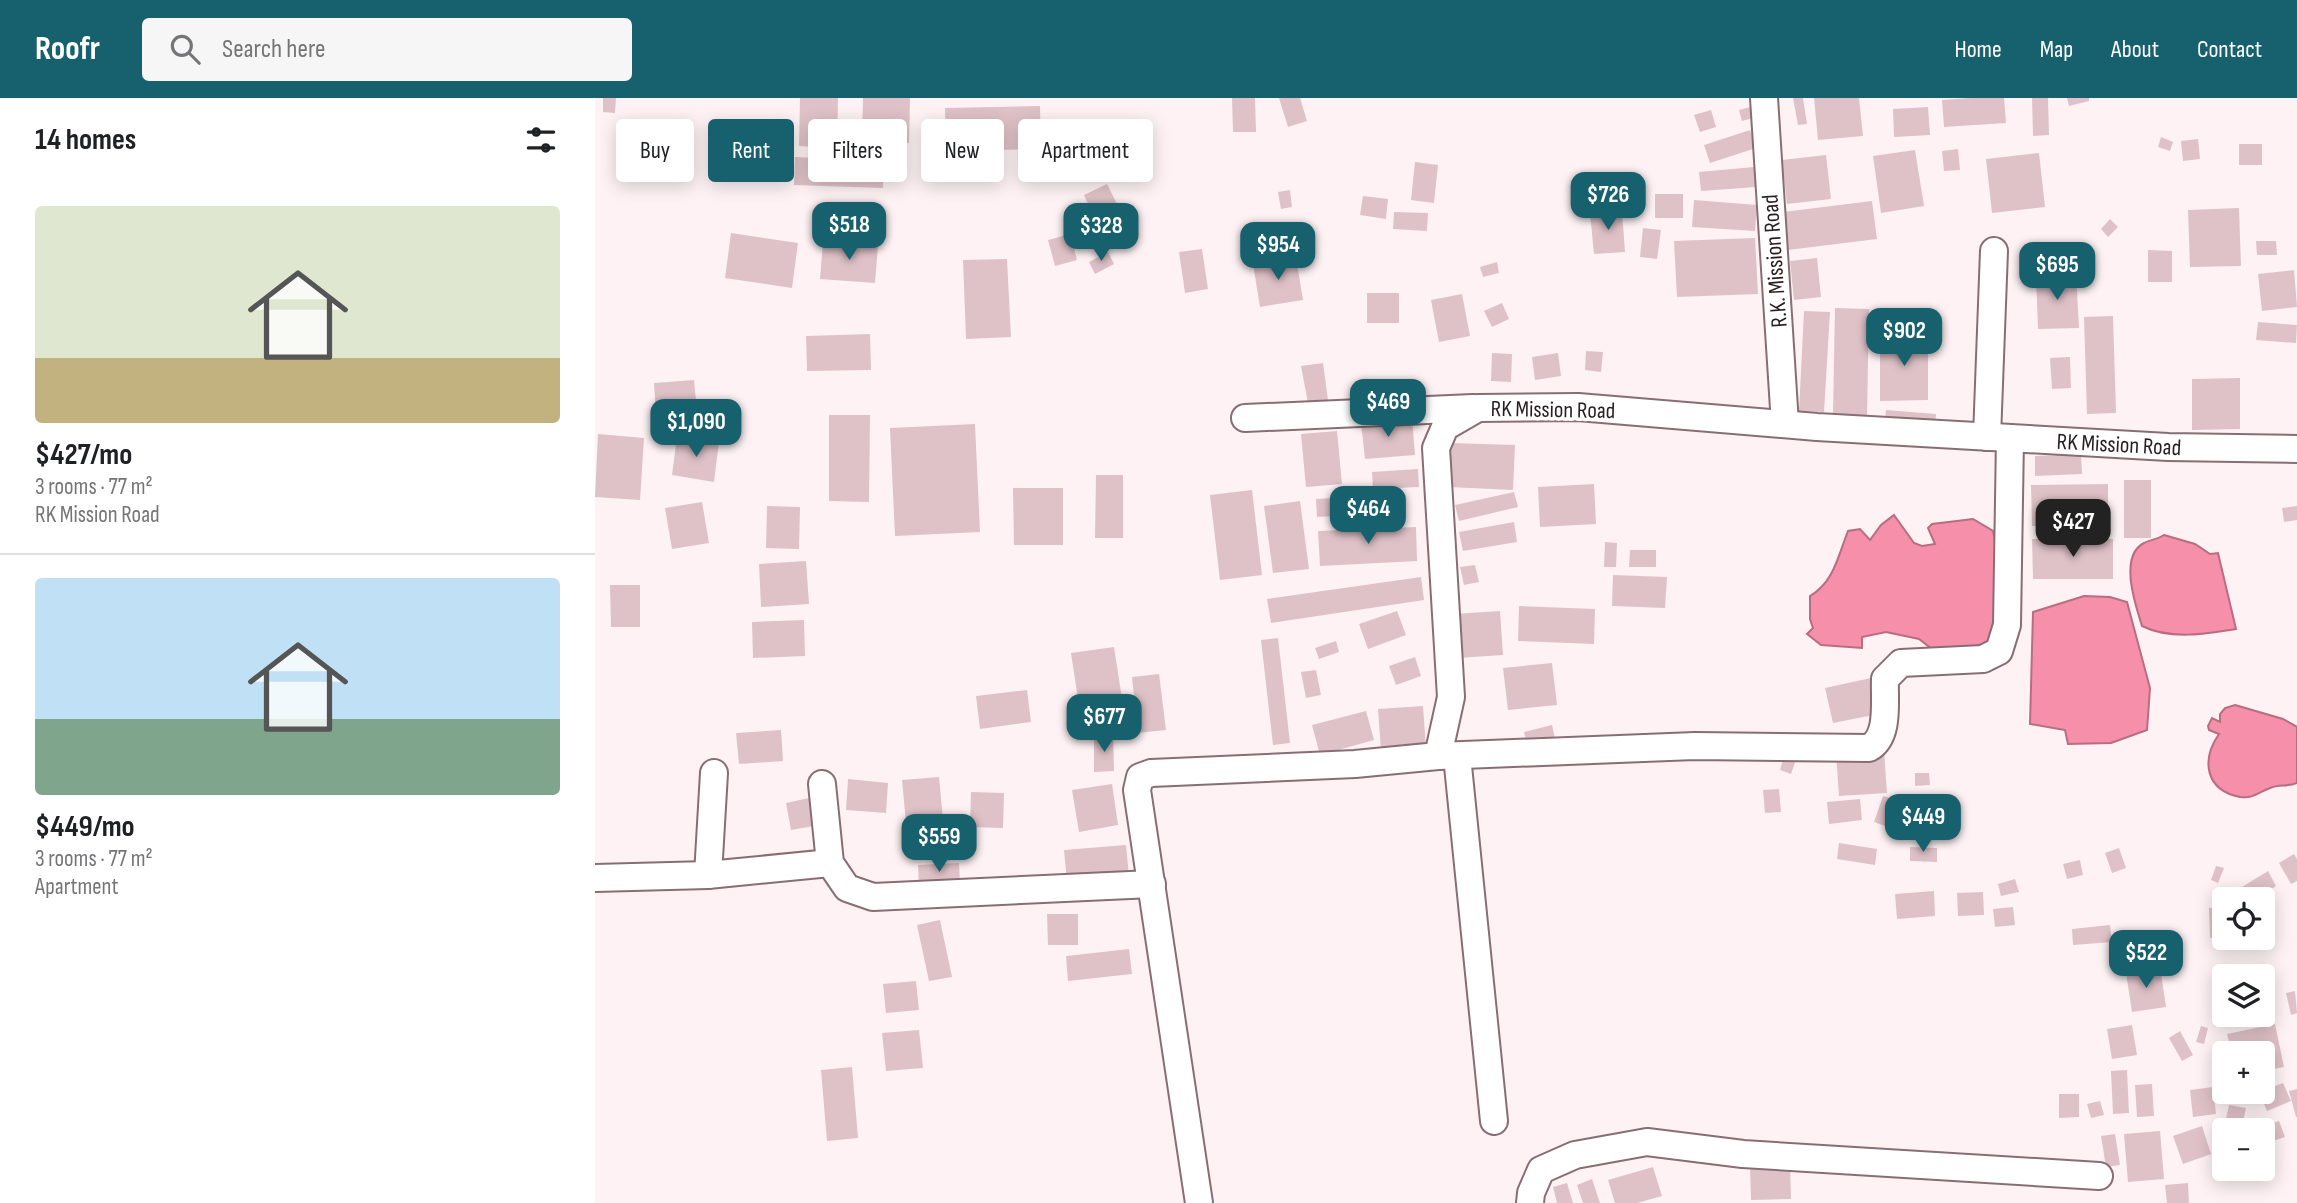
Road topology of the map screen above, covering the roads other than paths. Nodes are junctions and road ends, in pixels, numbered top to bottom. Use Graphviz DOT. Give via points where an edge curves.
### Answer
graph roads {
  1 [pos="1764,98"];
  2 [pos="1994,251"];
  3 [pos="1478,408"];
  4 [pos="1245,418"];
  5 [pos="1785,424"];
  6 [pos="1998,437"];
  7 [pos="2297,449"];
  8 [pos="1448,756"];
  9 [pos="714,773"];
  10 [pos="822,784"];
  11 [pos="830,863"];
  12 [pos="708,875"];
  13 [pos="595,878"];
  14 [pos="1152,884"];
  15 [pos="1495,1121"];
  16 [pos="2099,1176"];
  17 [pos="1199,1203"];
  18 [pos="1530,1203"];
  1 -- 5 [label="street, R.K. Mission Road"];
  2 -- 6 [label="street"];
  3 -- 4 [label="street"];
  3 -- 5 [label="street, RK Mission Road" via="1578,407"];
  3 -- 8 [label="street, RK Mission Road" via="1445,426 1436,448 1451,697"];
  5 -- 6 [label="street, RK Mission Road"];
  6 -- 7 [label="street, RK Mission Road"];
  6 -- 8 [label="street" via="2007,625 1999,651 1983,659 1901,663 1885,679 1884,726 1876,744 1869,748 1695,747"];
  8 -- 14 [label="street" via="1140,777 1137,790"];
  8 -- 15 [label="street, RK Mission Road"];
  9 -- 12 [label="street"];
  10 -- 11 [label="street"];
  11 -- 12 [label="street"];
  11 -- 14 [label="street" via="847,888 873,897"];
  12 -- 13 [label="street"];
  14 -- 17 [label="street"];
  16 -- 18 [label="street" via="1743,1154 1647,1142 1575,1155 1541,1170"];
}
